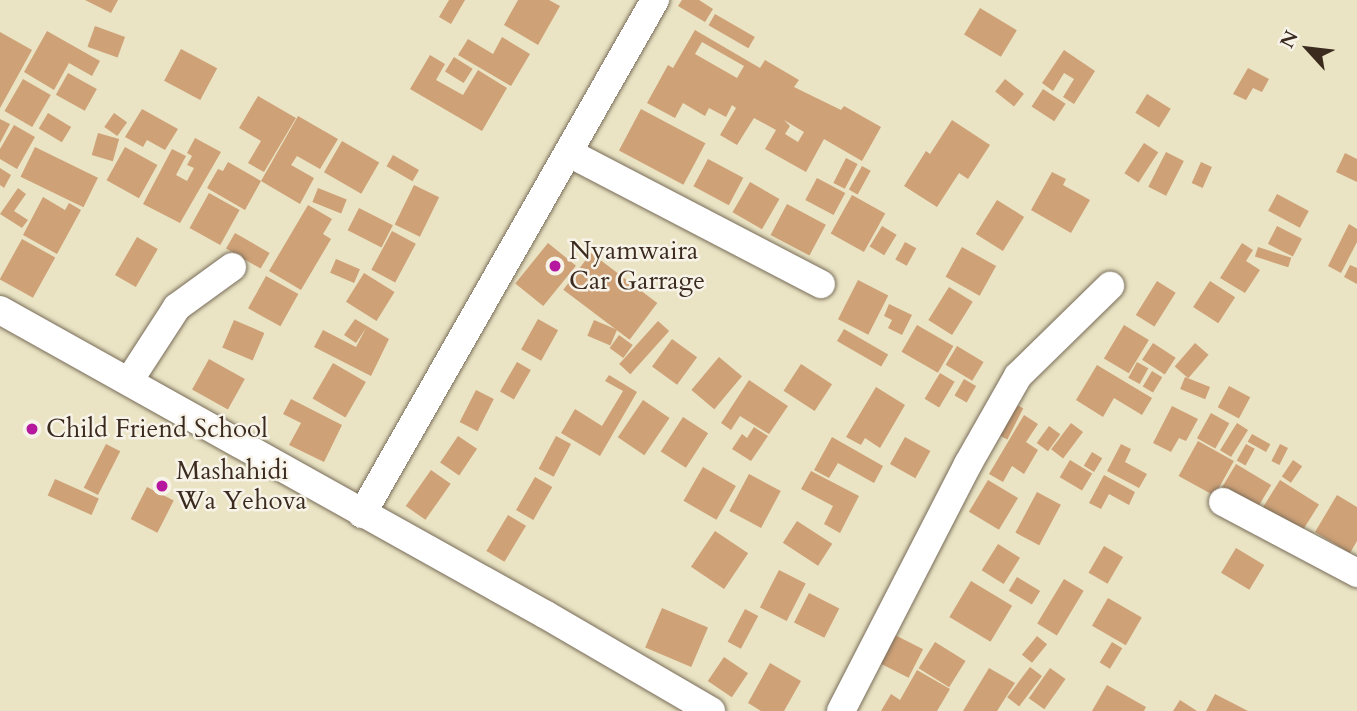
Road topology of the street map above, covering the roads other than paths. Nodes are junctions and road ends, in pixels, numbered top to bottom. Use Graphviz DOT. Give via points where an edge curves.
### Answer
graph roads {
  1 [pos="654,0"];
  2 [pos="569,153"];
  3 [pos="232,267"];
  4 [pos="821,284"];
  5 [pos="1110,286"];
  6 [pos="0,310"];
  7 [pos="129,381"];
  8 [pos="1223,502"];
  9 [pos="362,514"];
  10 [pos="1357,573"];
  11 [pos="711,711"];
  12 [pos="841,711"];
  1 -- 2 [label="street"];
  2 -- 4 [label="street"];
  2 -- 9 [label="street"];
  3 -- 7 [label="street" via="177,307"];
  5 -- 12 [label="street" via="1018,376"];
  6 -- 7 [label="street"];
  7 -- 9 [label="street"];
  8 -- 10 [label="street"];
  9 -- 11 [label="street"];
}
